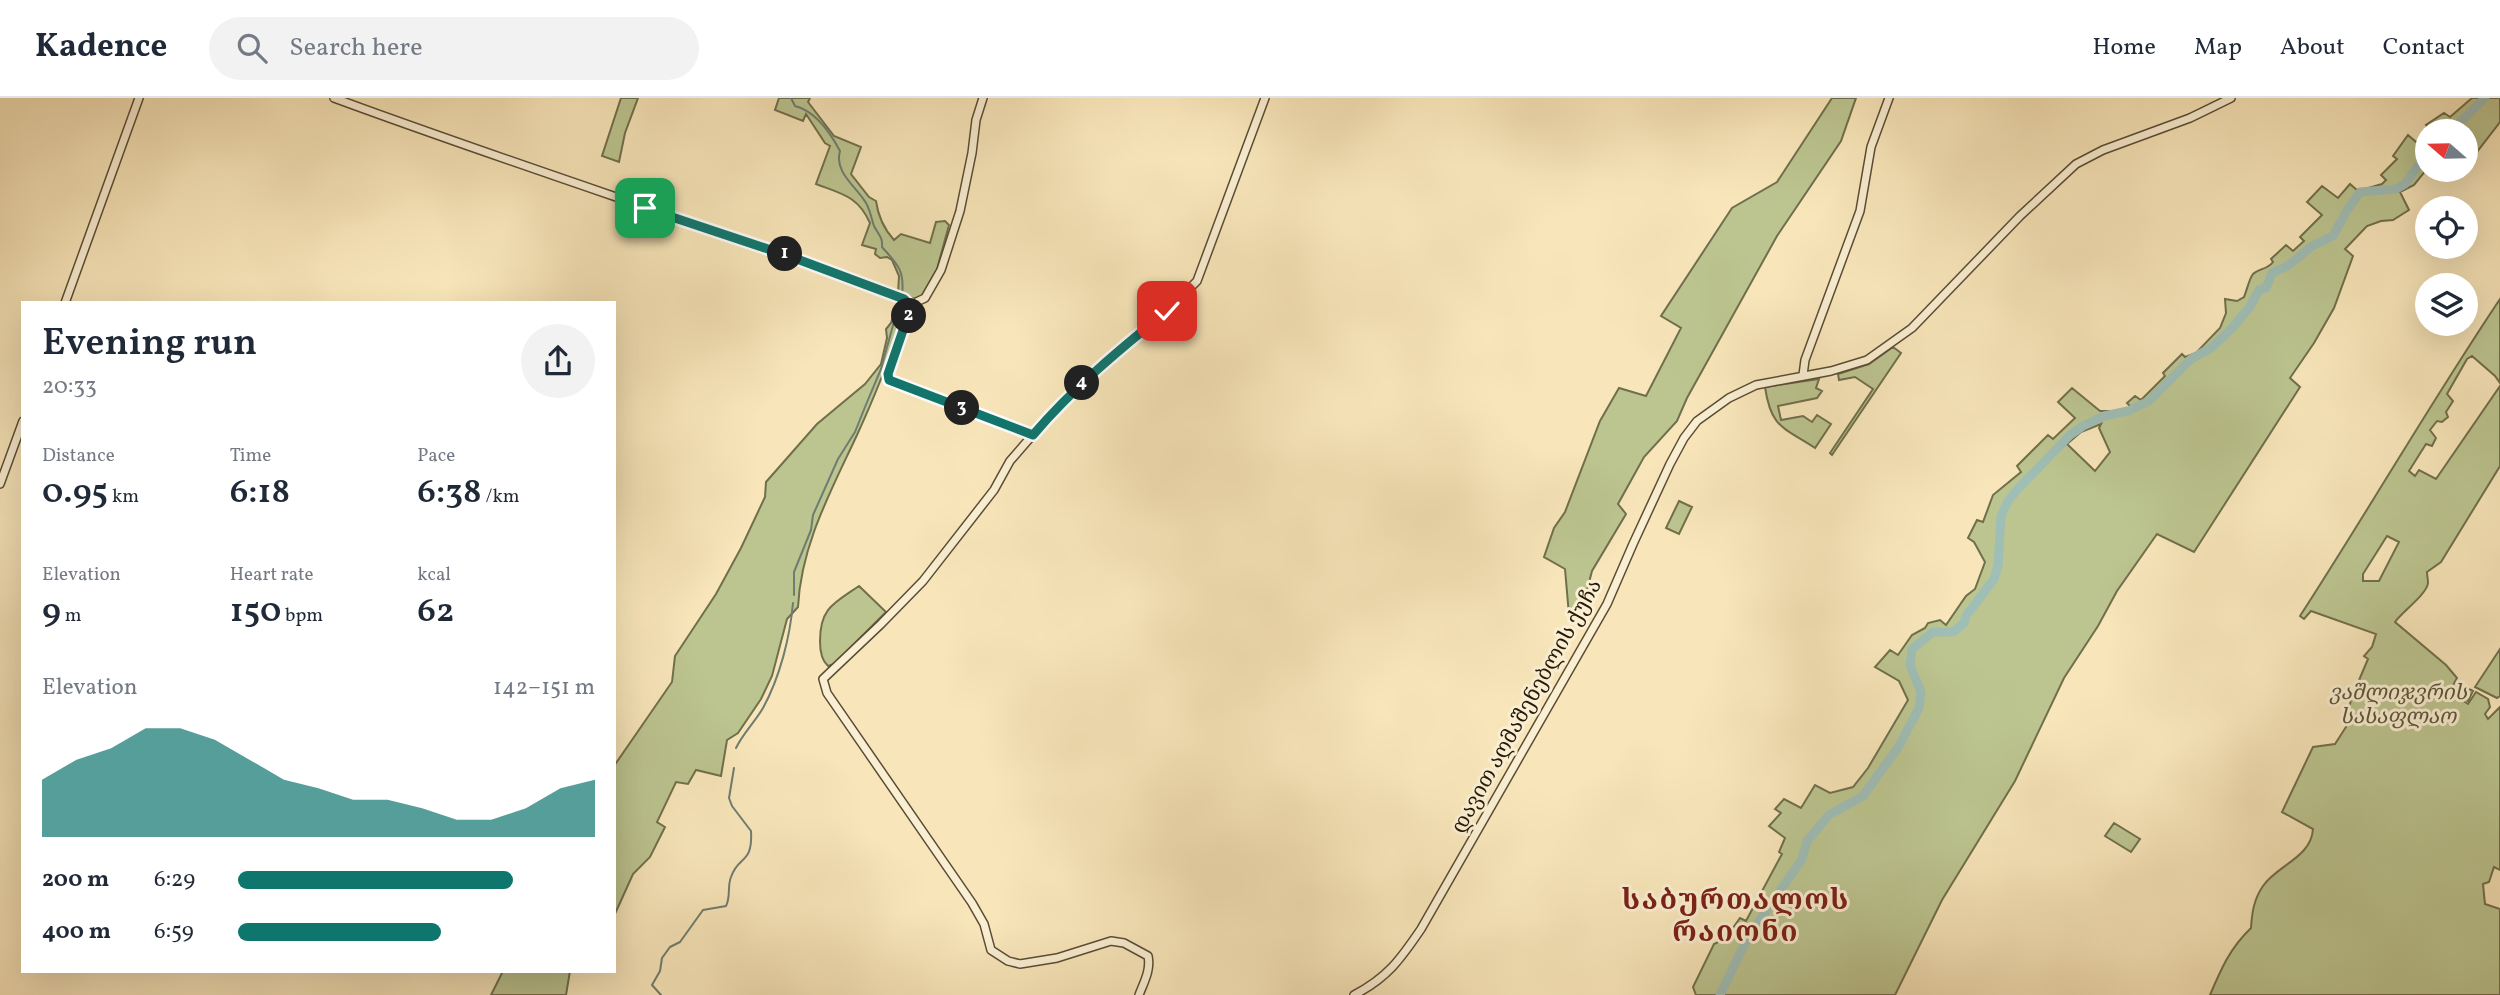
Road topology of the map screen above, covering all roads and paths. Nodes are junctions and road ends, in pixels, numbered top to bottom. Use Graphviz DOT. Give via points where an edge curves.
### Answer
graph roads {
  1 [pos="139,98"];
  2 [pos="334,98"];
  3 [pos="983,98"];
  4 [pos="1265,98"];
  5 [pos="1889,98"];
  6 [pos="2231,98"];
  7 [pos="904,300"];
  8 [pos="66,301"];
  9 [pos="1803,375"];
  10 [pos="21,426"];
  11 [pos="1033,435"];
  12 [pos="0,484"];
  13 [pos="1139,995"];
  14 [pos="1354,995"];
  1 -- 8 [label="street"];
  2 -- 7 [label="street"];
  3 -- 7 [label="street" via="960,211 941,270 926,298"];
  4 -- 11 [label="street" via="1197,281 1063,400"];
  5 -- 9 [label="street" via="1871,147 1860,211"];
  6 -- 9 [label="street, დავით აღმაშენებლის ქუჩა" via="2084,159 2020,216 1902,337 1867,360"];
  7 -- 11 [label="street" via="909,314 887,377"];
  9 -- 14 [label="street, დავით აღმაშენებლის ქუჩა" via="1756,385 1729,398 1697,421 1684,438 1604,611 1421,929 1396,965"];
  10 -- 12 [label="street"];
  11 -- 13 [label="street" via="923,581 823,679 827,692 972,903 984,924 990,950 1020,964 1111,941 1124,943 1147,956 1149,967"];
}
